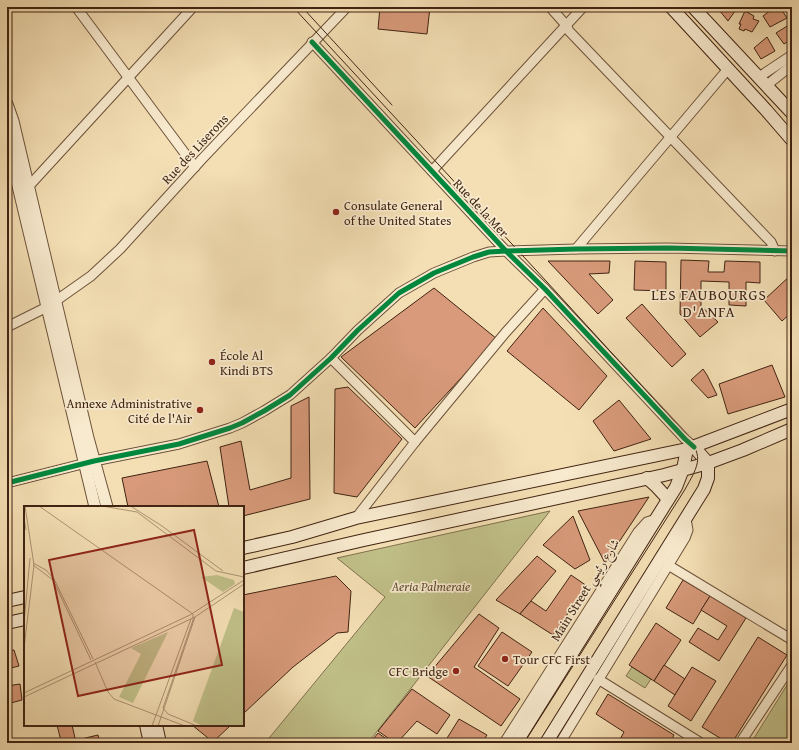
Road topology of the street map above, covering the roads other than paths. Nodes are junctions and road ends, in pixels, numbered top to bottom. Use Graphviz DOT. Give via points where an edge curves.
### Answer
graph roads {
  1 [pos="76,7"];
  2 [pos="193,7"];
  3 [pos="346,7"];
  4 [pos="550,7"];
  5 [pos="583,7"];
  6 [pos="671,7"];
  7 [pos="693,7"];
  8 [pos="566,25"];
  9 [pos="312,42"];
  10 [pos="792,55"];
  11 [pos="792,65"];
  12 [pos="728,69"];
  13 [pos="129,77"];
  14 [pos="763,81"];
  15 [pos="7,104"];
  16 [pos="792,114"];
  17 [pos="670,137"];
  18 [pos="7,140"];
  19 [pos="792,140"];
  20 [pos="195,167"];
  21 [pos="432,171"];
  22 [pos="28,186"];
  23 [pos="576,249"];
  24 [pos="506,251"];
  25 [pos="775,251"];
  26 [pos="792,251"];
  27 [pos="545,290"];
  28 [pos="52,305"];
  29 [pos="7,327"];
  30 [pos="331,358"];
  31 [pos="792,408"];
  32 [pos="792,429"];
  33 [pos="415,442"];
  34 [pos="689,445"];
  35 [pos="89,462"];
  36 [pos="708,463"];
  37 [pos="683,469"];
  38 [pos="647,478"];
  39 [pos="7,482"];
  40 [pos="668,499"];
  41 [pos="95,506"];
  42 [pos="107,506"];
  43 [pos="356,518"];
  44 [pos="656,519"];
  45 [pos="686,519"];
  46 [pos="244,548"];
  47 [pos="668,565"];
  48 [pos="244,568"];
  49 [pos="24,597"];
  50 [pos="7,601"];
  51 [pos="24,619"];
  52 [pos="7,623"];
  53 [pos="789,638"];
  54 [pos="792,664"];
  55 [pos="598,679"];
  56 [pos="146,726"];
  57 [pos="156,726"];
  58 [pos="150,743"];
  59 [pos="160,743"];
  60 [pos="504,743"];
  61 [pos="516,743"];
  62 [pos="546,743"];
  63 [pos="560,743"];
  64 [pos="701,743"];
  65 [pos="740,743"];
  1 -- 13 [label="street"];
  2 -- 13 [label="street"];
  3 -- 9 [label="street, Rue des Liserons"];
  4 -- 8 [label="street"];
  5 -- 8 [label="street"];
  6 -- 12 [label="main road"];
  7 -- 14 [label="main road"];
  8 -- 17 [label="street"];
  8 -- 21 [label="street"];
  9 -- 20 [label="street, Rue des Liserons"];
  9 -- 21 [label="street, Rue de la Mer"];
  10 -- 14 [label="street"];
  11 -- 14 [label="street"];
  12 -- 17 [label="street"];
  12 -- 19 [label="main road"];
  13 -- 20 [label="street"];
  13 -- 22 [label="street"];
  14 -- 16 [label="main road"];
  15 -- 22 [label="street"];
  17 -- 23 [label="street"];
  17 -- 25 [label="street" via="771,242"];
  18 -- 28 [label="street"];
  20 -- 28 [label="street, Rue des Liserons" via="120,249 91,276"];
  21 -- 24 [label="street, Rue de la Mer"];
  22 -- 28 [label="street"];
  23 -- 24 [label="street"];
  23 -- 25 [label="street"];
  24 -- 27 [label="street, Rue de la Mer"];
  24 -- 30 [label="street" via="489,252 473,257 445,268 399,292"];
  25 -- 26 [label="street"];
  27 -- 33 [label="street" via="506,332"];
  27 -- 34 [label="street, Rue de la Mer"];
  28 -- 29 [label="street, Rue des Liserons"];
  28 -- 35 [label="street"];
  30 -- 33 [label="street"];
  30 -- 35 [label="street" via="290,395 230,428 179,444"];
  31 -- 34 [label="main road"];
  32 -- 36 [label="main road"];
  33 -- 43 [label="street"];
  34 -- 36 [label="main road"];
  34 -- 37 [label="main road, Main Street شارع رئيسي"];
  34 -- 43 [label="main road"];
  35 -- 39 [label="street"];
  35 -- 41 [label="street"];
  35 -- 42 [label="street"];
  36 -- 37 [label="main road"];
  36 -- 45 [label="main road" via="708,478 704,489"];
  37 -- 38 [label="main road"];
  37 -- 40 [label="main road, Main Street شارع رئيسي"];
  38 -- 40 [label="main road"];
  38 -- 48 [label="main road"];
  40 -- 44 [label="main road, Main Street شارع رئيسي"];
  43 -- 46 [label="main road"];
  44 -- 60 [label="street, Main Street شارع رئيسي" via="643,525 638,532"];
  44 -- 61 [label="main road, Main Street شارع رئيسي"];
  45 -- 47 [label="street" via="687,534"];
  45 -- 62 [label="main road"];
  47 -- 53 [label="street"];
  47 -- 55 [label="street"];
  49 -- 50 [label="main road"];
  51 -- 52 [label="main road"];
  54 -- 65 [label="street"];
  55 -- 63 [label="street"];
  55 -- 64 [label="street"];
  56 -- 58 [label="main road"];
  57 -- 59 [label="main road"];
}
